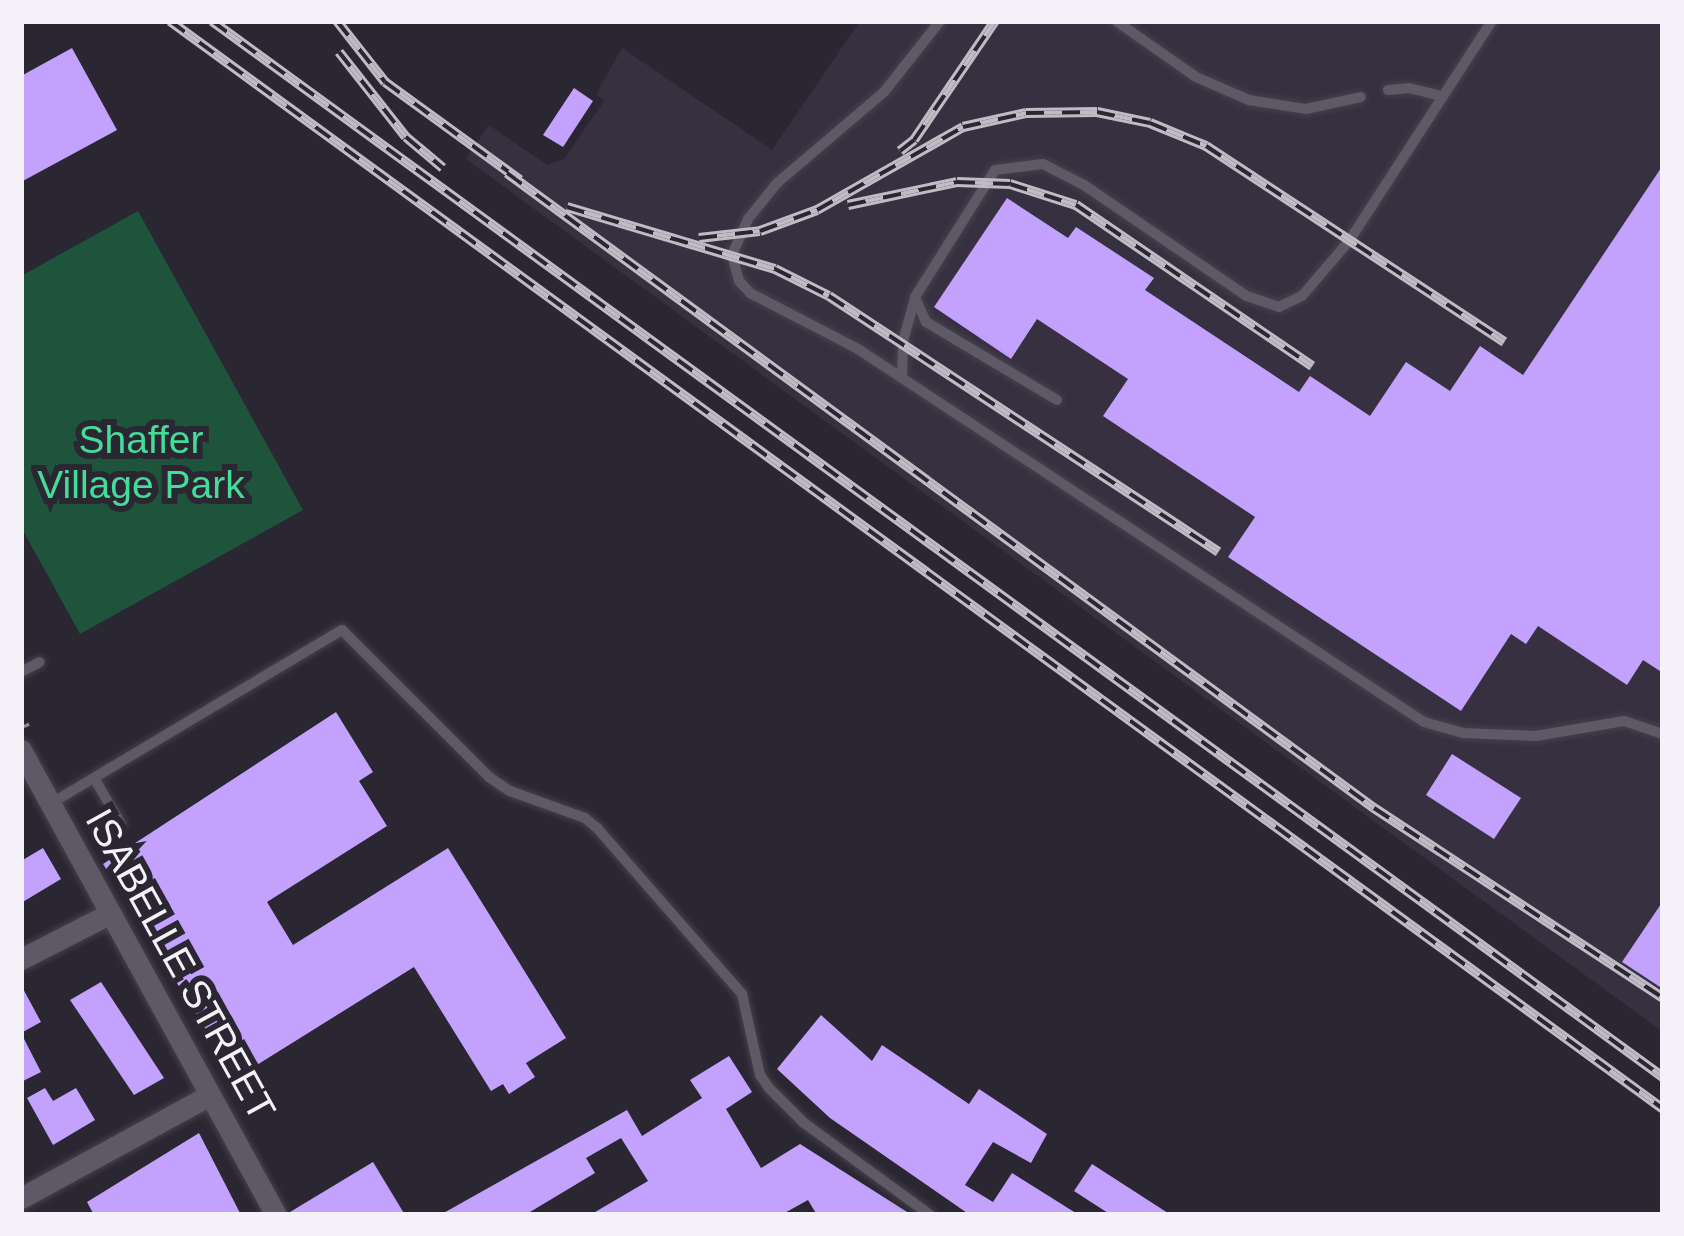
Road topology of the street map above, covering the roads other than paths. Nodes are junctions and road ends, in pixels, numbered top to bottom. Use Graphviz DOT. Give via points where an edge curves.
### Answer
graph roads {
  1 [pos="940,21"];
  2 [pos="1116,21"];
  3 [pos="1492,21"];
  4 [pos="1388,90"];
  5 [pos="1442,96"];
  6 [pos="1361,97"];
  7 [pos="915,298"];
  8 [pos="902,377"];
  9 [pos="1057,400"];
  10 [pos="40,662"];
  11 [pos="21,672"];
  12 [pos="1663,734"];
  13 [pos="21,749"];
  14 [pos="94,778"];
  15 [pos="50,804"];
  16 [pos="121,824"];
  17 [pos="109,914"];
  18 [pos="21,959"];
  19 [pos="210,1095"];
  20 [pos="21,1198"];
  21 [pos="276,1215"];
  22 [pos="930,1215"];
  1 -- 8 [label="lane" via="884,92 777,183 737,234 731,255 750,293"];
  2 -- 6 [label="lane" via="1196,77 1250,100 1306,109"];
  3 -- 5 [label="lane"];
  4 -- 5 [label="lane"];
  5 -- 7 [label="lane" via="1349,241 1302,296 1280,308 1247,296 1043,164 995,170"];
  7 -- 8 [label="lane"];
  7 -- 9 [label="lane" via="926,322"];
  8 -- 12 [label="lane" via="1424,722 1463,733 1536,736 1624,721"];
  10 -- 11 [label="lane"];
  13 -- 15 [label="street, ISABELLE STREET"];
  14 -- 15 [label="lane"];
  14 -- 16 [label="lane"];
  14 -- 22 [label="lane" via="342,630 489,777 598,829 742,994 769,1088"];
  15 -- 17 [label="street, ISABELLE STREET"];
  17 -- 18 [label="street"];
  17 -- 19 [label="street, ISABELLE STREET"];
  19 -- 20 [label="street"];
  19 -- 21 [label="street, ISABELLE STREET"];
}
